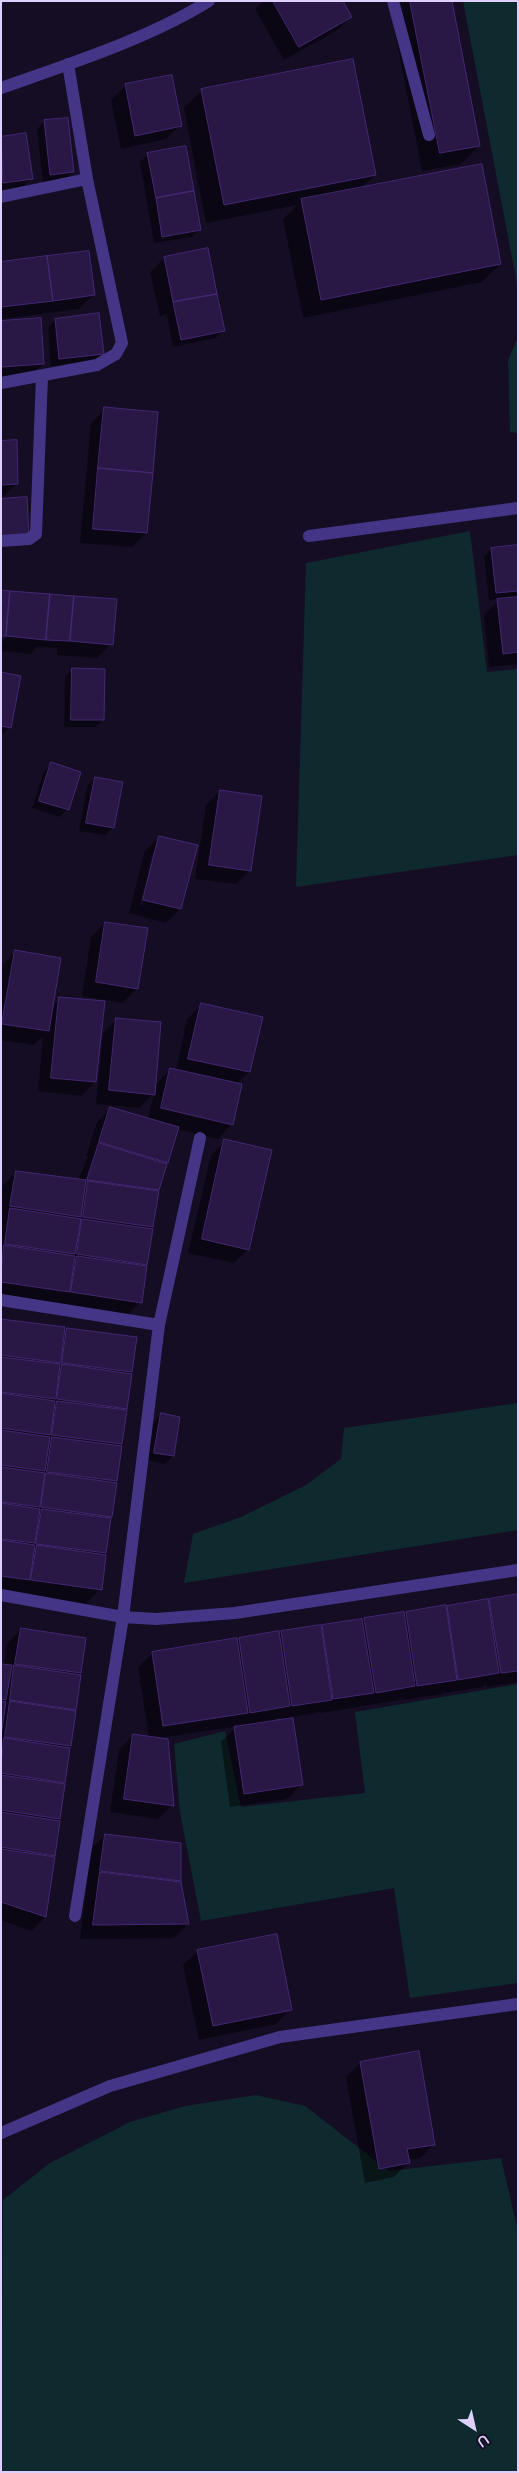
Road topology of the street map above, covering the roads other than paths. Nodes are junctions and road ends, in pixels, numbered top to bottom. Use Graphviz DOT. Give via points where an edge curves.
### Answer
graph roads {
  1 [pos="209,1"];
  2 [pos="393,1"];
  3 [pos="68,64"];
  4 [pos="1,88"];
  5 [pos="429,135"];
  6 [pos="87,180"];
  7 [pos="1,197"];
  8 [pos="42,376"];
  9 [pos="1,383"];
  10 [pos="518,508"];
  11 [pos="309,536"];
  12 [pos="1,541"];
  13 [pos="200,1138"];
  14 [pos="1,1300"];
  15 [pos="160,1324"];
  16 [pos="518,1570"];
  17 [pos="1,1594"];
  18 [pos="123,1617"];
  19 [pos="75,1916"];
  20 [pos="518,2004"];
  21 [pos="1,2133"];
  1 -- 3 [label="street" via="183,18"];
  2 -- 5 [label="street"];
  3 -- 4 [label="street"];
  3 -- 6 [label="street"];
  6 -- 7 [label="street"];
  6 -- 8 [label="street" via="122,344 116,354 97,365"];
  8 -- 9 [label="street"];
  8 -- 12 [label="street" via="36,534 29,539"];
  10 -- 11 [label="street"];
  13 -- 15 [label="street"];
  14 -- 15 [label="street"];
  15 -- 18 [label="street"];
  16 -- 18 [label="street" via="235,1613 156,1619"];
  17 -- 18 [label="street"];
  18 -- 19 [label="street"];
  20 -- 21 [label="street" via="280,2037 110,2086"];
}
